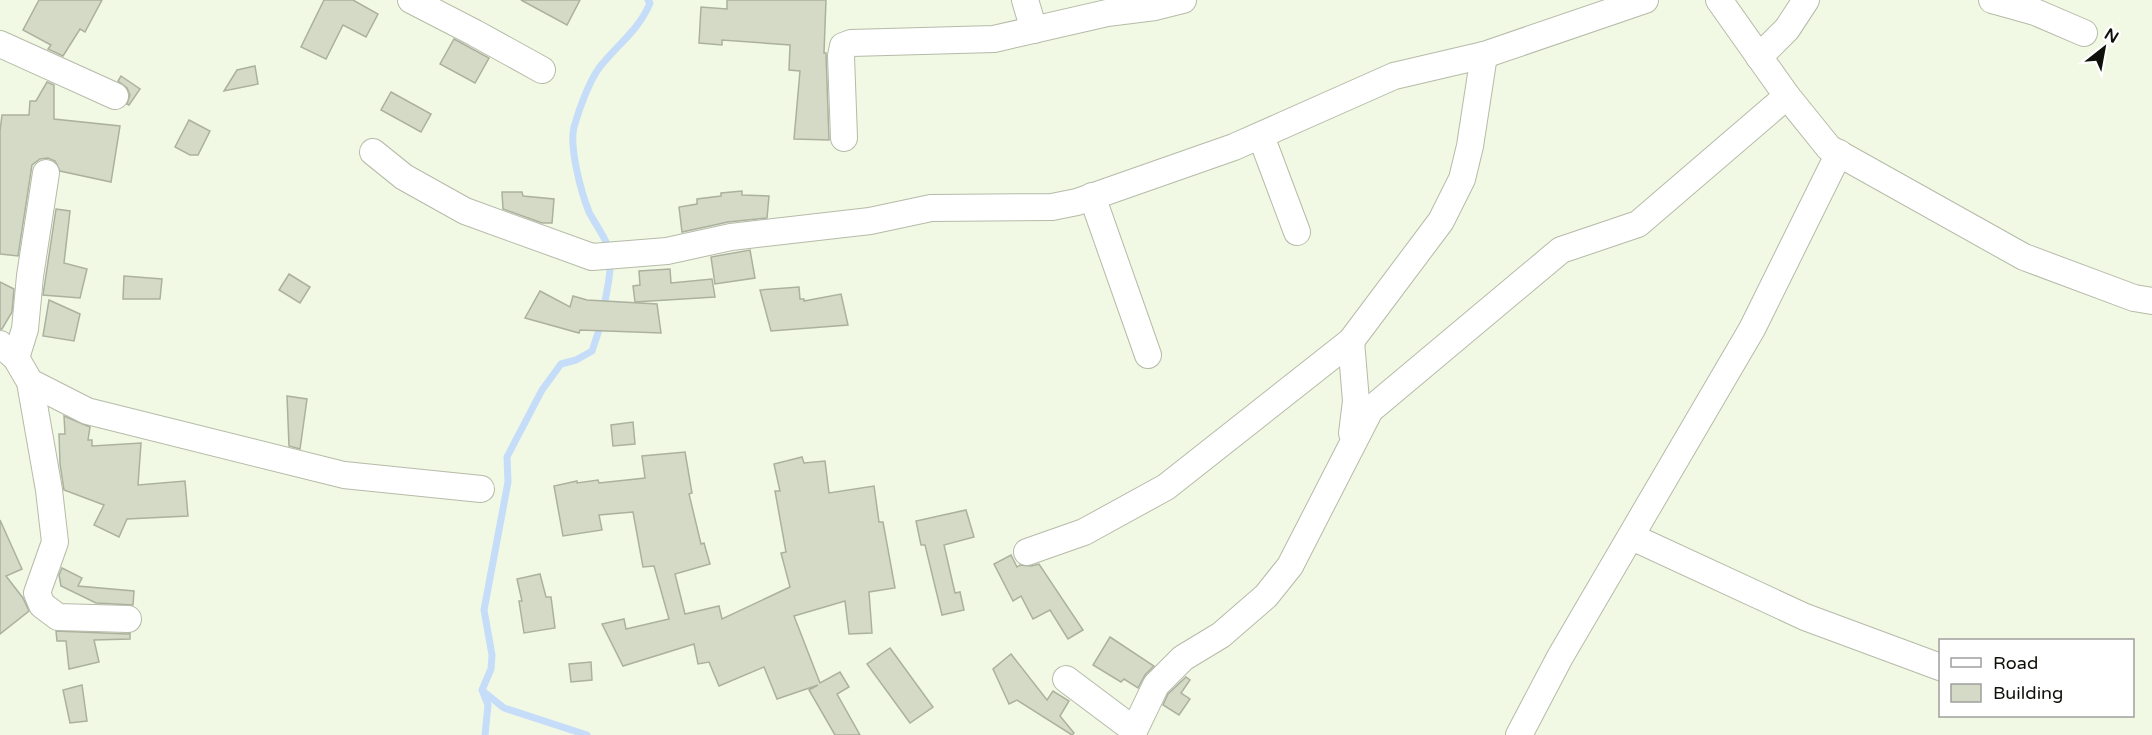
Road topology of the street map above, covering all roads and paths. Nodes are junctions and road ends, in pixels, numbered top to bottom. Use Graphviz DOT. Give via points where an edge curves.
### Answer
graph roads {
  1 [pos="411,0"];
  2 [pos="1025,0"];
  3 [pos="1183,0"];
  4 [pos="1645,0"];
  5 [pos="1719,0"];
  6 [pos="1806,0"];
  7 [pos="1992,0"];
  8 [pos="1107,7"];
  9 [pos="1034,30"];
  10 [pos="2084,33"];
  11 [pos="0,44"];
  12 [pos="1484,56"];
  13 [pos="1759,57"];
  14 [pos="542,70"];
  15 [pos="115,96"];
  16 [pos="1787,96"];
  17 [pos="1260,136"];
  18 [pos="844,138"];
  19 [pos="373,152"];
  20 [pos="1839,153"];
  21 [pos="46,173"];
  22 [pos="1092,196"];
  23 [pos="1297,232"];
  24 [pos="2152,301"];
  25 [pos="1351,341"];
  26 [pos="8,351"];
  27 [pos="1148,355"];
  28 [pos="30,382"];
  29 [pos="1351,447"];
  30 [pos="481,489"];
  31 [pos="1632,537"];
  32 [pos="1027,552"];
  33 [pos="128,619"];
  34 [pos="1939,667"];
  35 [pos="1066,679"];
  36 [pos="1133,733"];
  37 [pos="1519,735"];
  1 -- 14 [label="street"];
  2 -- 9 [label="street"];
  3 -- 8 [label="street" via="1155,7"];
  4 -- 12 [label="street"];
  5 -- 13 [label="street"];
  6 -- 13 [label="street" via="1787,29"];
  7 -- 10 [label="street"];
  8 -- 9 [label="street"];
  9 -- 18 [label="street" via="994,39 843,46"];
  11 -- 15 [label="street"];
  12 -- 17 [label="street" via="1394,76"];
  12 -- 25 [label="street" via="1462,178 1441,221"];
  13 -- 16 [label="street"];
  16 -- 20 [label="street" via="1829,148"];
  16 -- 29 [label="street" via="1638,224 1561,250 1370,410"];
  17 -- 22 [label="street"];
  17 -- 23 [label="street"];
  19 -- 22 [label="street" via="404,177 465,211 604,256 667,251 732,237 870,221 931,208 1053,207"];
  20 -- 24 [label="street" via="2024,257 2134,298"];
  20 -- 31 [label="street" via="1752,329"];
  21 -- 26 [label="street" via="25,329"];
  22 -- 27 [label="street"];
  25 -- 29 [label="street" via="1356,401"];
  25 -- 32 [label="street" via="1166,487 1084,532"];
  26 -- 28 [label="street"];
  28 -- 30 [label="street" via="87,411 344,475"];
  28 -- 33 [label="street" via="55,542 37,593 42,605 58,617"];
  29 -- 36 [label="street" via="1290,566 1266,597 1221,635 1183,658 1155,685"];
  31 -- 34 [label="street" via="1805,617"];
  31 -- 37 [label="street" via="1560,657"];
  35 -- 36 [label="street"];
}
